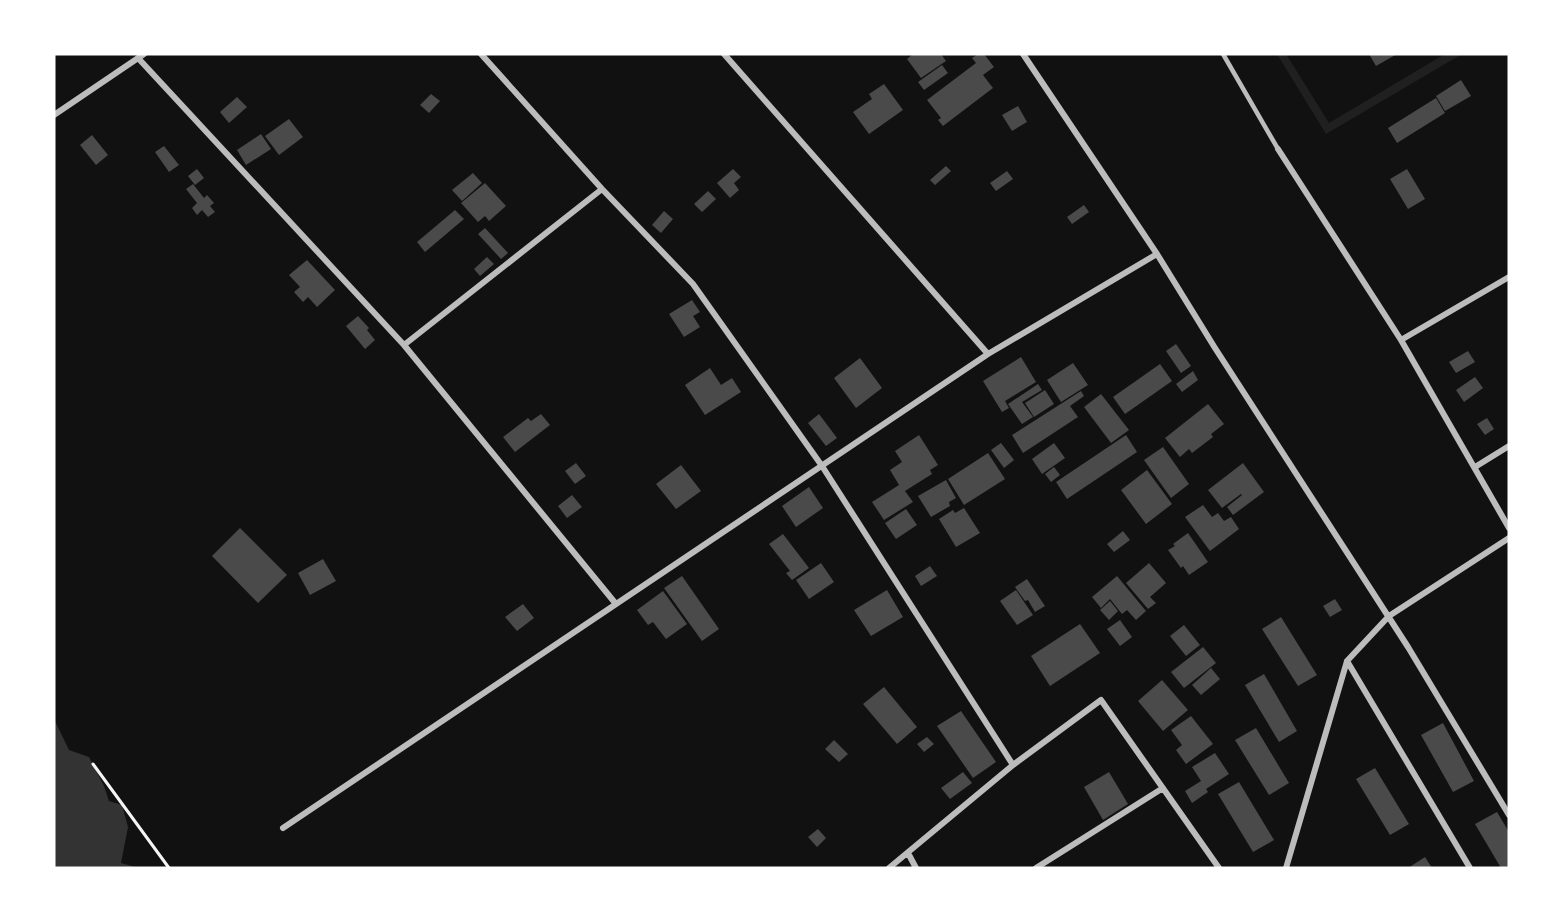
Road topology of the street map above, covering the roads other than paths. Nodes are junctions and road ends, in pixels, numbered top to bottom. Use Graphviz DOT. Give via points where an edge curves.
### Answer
graph roads {
  1 [pos="144,54"];
  2 [pos="481,54"];
  3 [pos="724,54"];
  4 [pos="1023,54"];
  5 [pos="1223,54"];
  6 [pos="138,58"];
  7 [pos="54,115"];
  8 [pos="1278,149"];
  9 [pos="602,189"];
  10 [pos="1157,254"];
  11 [pos="1509,278"];
  12 [pos="1401,340"];
  13 [pos="404,345"];
  14 [pos="988,354"];
  15 [pos="1509,446"];
  16 [pos="822,466"];
  17 [pos="1474,467"];
  18 [pos="1509,528"];
  19 [pos="1509,538"];
  20 [pos="616,604"];
  21 [pos="1389,616"];
  22 [pos="1347,661"];
  23 [pos="1013,765"];
  24 [pos="1162,788"];
  25 [pos="1509,815"];
  26 [pos="283,828"];
  27 [pos="908,853"];
  28 [pos="889,868"];
  29 [pos="916,868"];
  30 [pos="1036,868"];
  31 [pos="1219,868"];
  32 [pos="1286,868"];
  33 [pos="1470,868"];
  1 -- 6 [label="street"];
  2 -- 9 [label="street"];
  3 -- 14 [label="street"];
  4 -- 10 [label="street"];
  5 -- 8 [label="lane"];
  6 -- 7 [label="street"];
  6 -- 13 [label="street"];
  8 -- 12 [label="street"];
  9 -- 13 [label="street"];
  9 -- 16 [label="street" via="693,284"];
  10 -- 14 [label="street"];
  10 -- 21 [label="street"];
  11 -- 12 [label="street"];
  12 -- 17 [label="street"];
  13 -- 20 [label="street"];
  14 -- 16 [label="street"];
  15 -- 17 [label="street"];
  16 -- 20 [label="street"];
  16 -- 23 [label="street"];
  17 -- 18 [label="street"];
  19 -- 21 [label="street"];
  20 -- 26 [label="street"];
  21 -- 22 [label="street"];
  21 -- 25 [label="street"];
  22 -- 32 [label="street"];
  22 -- 33 [label="street"];
  23 -- 24 [label="street" via="1101,700"];
  23 -- 27 [label="street"];
  24 -- 30 [label="street"];
  24 -- 31 [label="street"];
  27 -- 28 [label="street"];
  27 -- 29 [label="street"];
}
